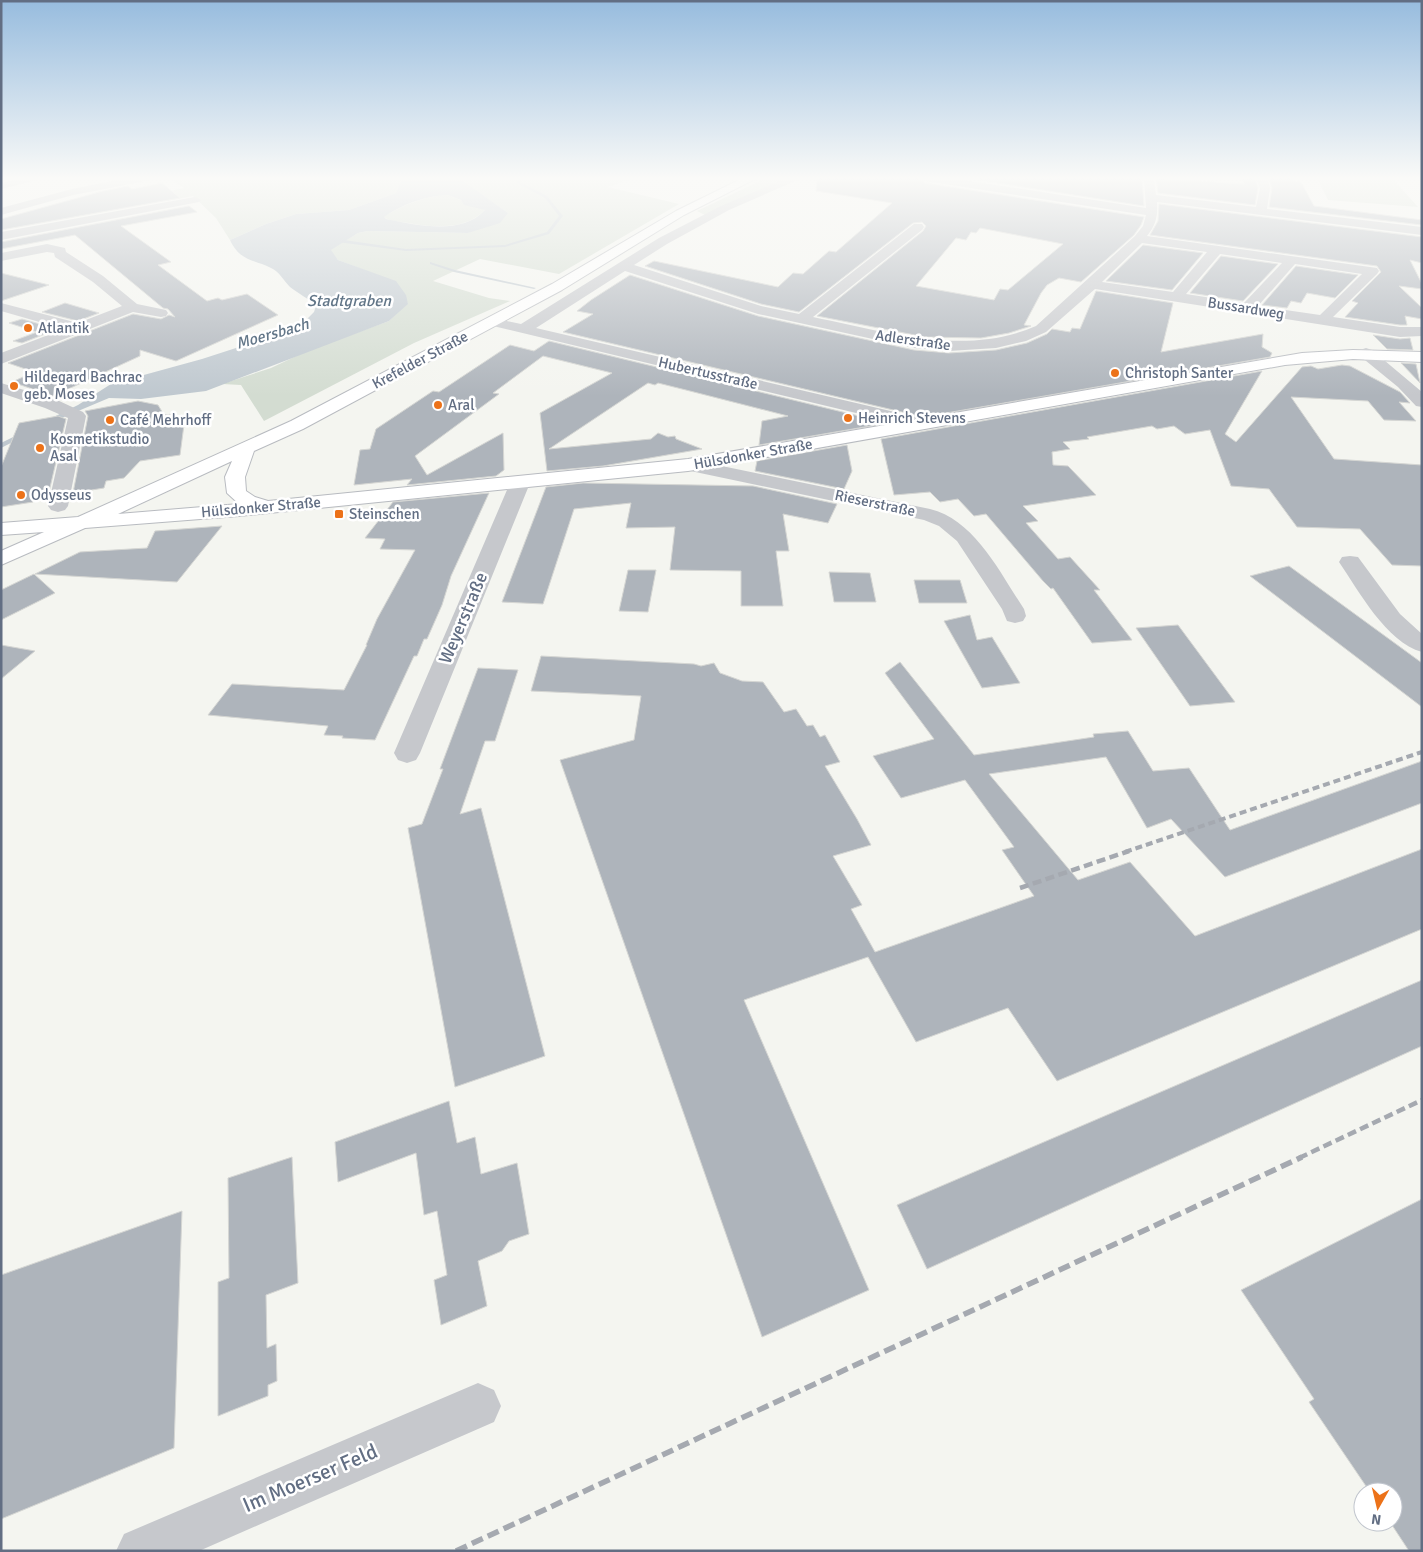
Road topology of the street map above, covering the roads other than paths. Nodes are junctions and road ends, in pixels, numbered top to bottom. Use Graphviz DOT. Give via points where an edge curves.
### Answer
graph roads {
  1 [pos="6,250"];
  2 [pos="35,250"];
  3 [pos="60,250"];
  4 [pos="618,250"];
  5 [pos="648,250"];
  6 [pos="889,250"];
  7 [pos="1127,250"];
  8 [pos="1217,250"];
  9 [pos="1221,250"];
  10 [pos="17,254"];
  11 [pos="60,254"];
  12 [pos="1,257"];
  13 [pos="1293,259"];
  14 [pos="1,266"];
  15 [pos="624,266"];
  16 [pos="1092,284"];
  17 [pos="1176,298"];
  18 [pos="1,307"];
  19 [pos="132,307"];
  20 [pos="1248,308"];
  21 [pos="161,313"];
  22 [pos="801,320"];
  23 [pos="1325,320"];
  24 [pos="492,322"];
  25 [pos="78,328"];
  26 [pos="524,329"];
  27 [pos="1422,331"];
  28 [pos="1366,353"];
  29 [pos="1422,357"];
  30 [pos="1,360"];
  31 [pos="1,388"];
  32 [pos="1422,402"];
  33 [pos="923,424"];
  34 [pos="246,449"];
  35 [pos="688,465"];
  36 [pos="520,483"];
  37 [pos="58,506"];
  38 [pos="266,507"];
  39 [pos="80,523"];
  40 [pos="1,529"];
  41 [pos="1,559"];
  42 [pos="1350,562"];
  43 [pos="1014,616"];
  44 [pos="1422,644"];
  45 [pos="406,753"];
  46 [pos="478,1406"];
  47 [pos="142,1551"];
  1 -- 10 [label="street"];
  2 -- 10 [label="street"];
  3 -- 11 [label="street"];
  4 -- 24 [label="main road, Krefelder Straße"];
  5 -- 15 [label="street"];
  6 -- 22 [label="street"];
  7 -- 16 [label="street, Adlerstraße"];
  8 -- 17 [label="street"];
  9 -- 13 [label="street"];
  10 -- 12 [label="street"];
  11 -- 14 [label="street"];
  11 -- 19 [label="street"];
  13 -- 20 [label="street"];
  13 -- 23 [label="street" via="1372,271"];
  15 -- 22 [label="street, Adlerstraße" via="758,310"];
  15 -- 26 [label="street"];
  16 -- 17 [label="street, Bussardweg"];
  16 -- 22 [label="street, Adlerstraße" via="1041,329 996,344 949,346 914,343"];
  17 -- 20 [label="street, Bussardweg"];
  18 -- 25 [label="street"];
  19 -- 21 [label="street"];
  19 -- 25 [label="street"];
  20 -- 23 [label="street, Bussardweg"];
  23 -- 27 [label="street, Bussardweg" via="1400,332"];
  24 -- 26 [label="street, Hubertusstraße"];
  24 -- 34 [label="main road, Krefelder Straße"];
  25 -- 30 [label="street"];
  26 -- 33 [label="street, Hubertusstraße"];
  28 -- 29 [label="main road, Hülsdonker Straße"];
  28 -- 32 [label="street"];
  28 -- 33 [label="main road, Hülsdonker Straße" via="1323,354 1285,360"];
  31 -- 37 [label="street" via="77,416"];
  33 -- 35 [label="main road, Hülsdonker Straße"];
  34 -- 38 [label="main road" via="235,477 237,494"];
  34 -- 39 [label="main road, Krefelder Straße"];
  35 -- 36 [label="main road, Hülsdonker Straße"];
  35 -- 43 [label="street, Rieserstraße" via="930,515 946,522 965,537 1013,609"];
  36 -- 38 [label="main road, Hülsdonker Straße"];
  36 -- 45 [label="street, Weyerstraße"];
  38 -- 39 [label="main road, Hülsdonker Straße"];
  39 -- 40 [label="main road, Hülsdonker Straße"];
  39 -- 41 [label="main road, Krefelder Straße"];
  42 -- 44 [label="street" via="1403,631"];
  46 -- 47 [label="street, Im Moerser Feld"];
}
